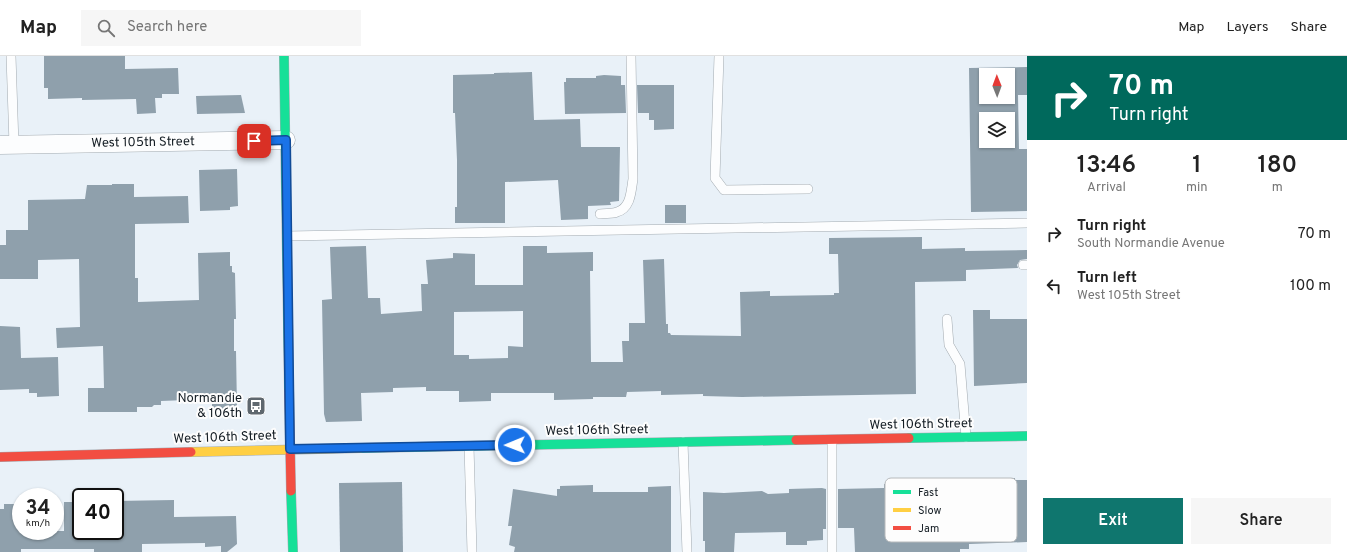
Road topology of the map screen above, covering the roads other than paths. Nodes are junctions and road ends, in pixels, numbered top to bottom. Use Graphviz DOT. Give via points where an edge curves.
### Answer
graph roads {
  1 [pos="12,56"];
  2 [pos="284,56"];
  3 [pos="631,56"];
  4 [pos="719,56"];
  5 [pos="286,140"];
  6 [pos="7,145"];
  7 [pos="808,189"];
  8 [pos="600,214"];
  9 [pos="1027,223"];
  10 [pos="287,236"];
  11 [pos="947,318"];
  12 [pos="1027,436"];
  13 [pos="966,437"];
  14 [pos="832,440"];
  15 [pos="683,442"];
  16 [pos="469,446"];
  17 [pos="290,449"];
  18 [pos="0,457"];
  19 [pos="293,552"];
  20 [pos="472,552"];
  21 [pos="687,552"];
  22 [pos="832,552"];
  1 -- 6 [label="lane"];
  2 -- 5 [label="street"];
  3 -- 8 [label="lane" via="633,179 630,197 627,206 618,212"];
  4 -- 7 [label="lane" via="715,178 724,190"];
  5 -- 6 [label="street, West 105th Street"];
  5 -- 10 [label="street"];
  9 -- 10 [label="lane"];
  10 -- 17 [label="street"];
  11 -- 13 [label="lane" via="949,345 960,364"];
  12 -- 13 [label="street, West 106th Street"];
  13 -- 14 [label="street, West 106th Street"];
  14 -- 15 [label="street, West 106th Street"];
  14 -- 22 [label="lane"];
  15 -- 16 [label="street, West 106th Street"];
  15 -- 21 [label="lane"];
  16 -- 17 [label="street, West 106th Street"];
  16 -- 20 [label="lane"];
  17 -- 18 [label="street, West 106th Street"];
  17 -- 19 [label="street"];
}
